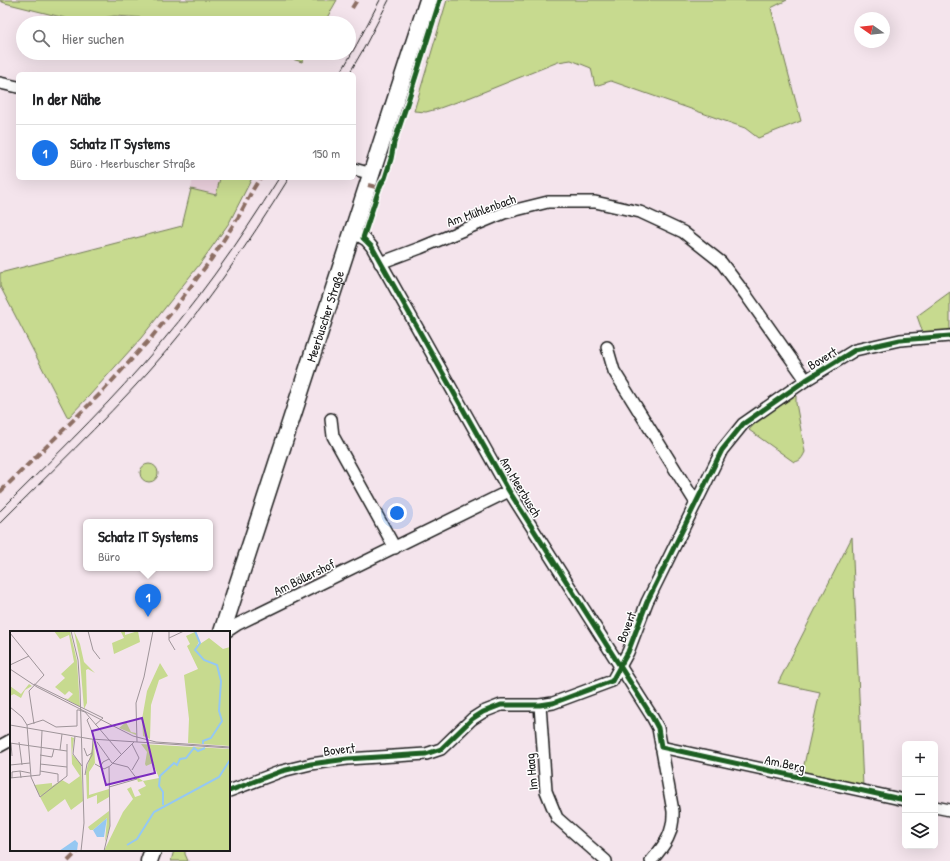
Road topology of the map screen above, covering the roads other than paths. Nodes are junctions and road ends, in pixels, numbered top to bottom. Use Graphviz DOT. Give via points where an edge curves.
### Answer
graph roads {
  1 [pos="428,0"];
  2 [pos="0,83"];
  3 [pos="16,87"];
  4 [pos="356,170"];
  5 [pos="372,174"];
  6 [pos="353,232"];
  7 [pos="380,263"];
  8 [pos="950,336"];
  9 [pos="607,347"];
  10 [pos="806,380"];
  11 [pos="331,419"];
  12 [pos="509,491"];
  13 [pos="696,502"];
  14 [pos="395,548"];
  15 [pos="222,631"];
  16 [pos="228,631"];
  17 [pos="621,666"];
  18 [pos="540,705"];
  19 [pos="10,741"];
  20 [pos="0,746"];
  21 [pos="661,747"];
  22 [pos="230,791"];
  23 [pos="902,799"];
  24 [pos="938,808"];
  25 [pos="950,810"];
  26 [pos="153,851"];
  27 [pos="149,861"];
  28 [pos="606,861"];
  29 [pos="651,861"];
  1 -- 5 [label="main road, Meerbuscher Straße"];
  2 -- 3 [label="street"];
  4 -- 5 [label="street"];
  5 -- 6 [label="main road, Meerbuscher Straße"];
  6 -- 7 [label="street, Am Meerbusch" via="366,240"];
  6 -- 15 [label="main road, Meerbuscher Straße"];
  7 -- 10 [label="street, Am Mühlenbach" via="504,213 548,202 595,202 640,212 683,232 721,262"];
  7 -- 12 [label="street, Am Meerbusch"];
  8 -- 10 [label="street, Bovert" via="900,340 855,350"];
  9 -- 13 [label="street" via="614,371"];
  10 -- 13 [label="street, Bovert" via="744,424 722,450"];
  11 -- 14 [label="street" via="333,436"];
  12 -- 14 [label="street, Am Böllershof"];
  12 -- 17 [label="street, Am Meerbusch"];
  13 -- 17 [label="street, Bovert" via="647,602"];
  14 -- 16 [label="street, Am Böllershof"];
  17 -- 18 [label="street, Bovert" via="612,681 553,703"];
  17 -- 21 [label="street, Am Meerbusch" via="658,728"];
  18 -- 22 [label="street, Bovert" via="501,705 483,712 472,719 441,749 426,754 311,764 282,771"];
  18 -- 28 [label="street, Im Haag" via="546,791 557,818"];
  19 -- 20 [label="street"];
  21 -- 23 [label="street, Am Berg"];
  21 -- 29 [label="street, Am Meerbusch" via="673,819 665,844"];
  24 -- 25 [label="street"];
  26 -- 27 [label="main road"];
}
